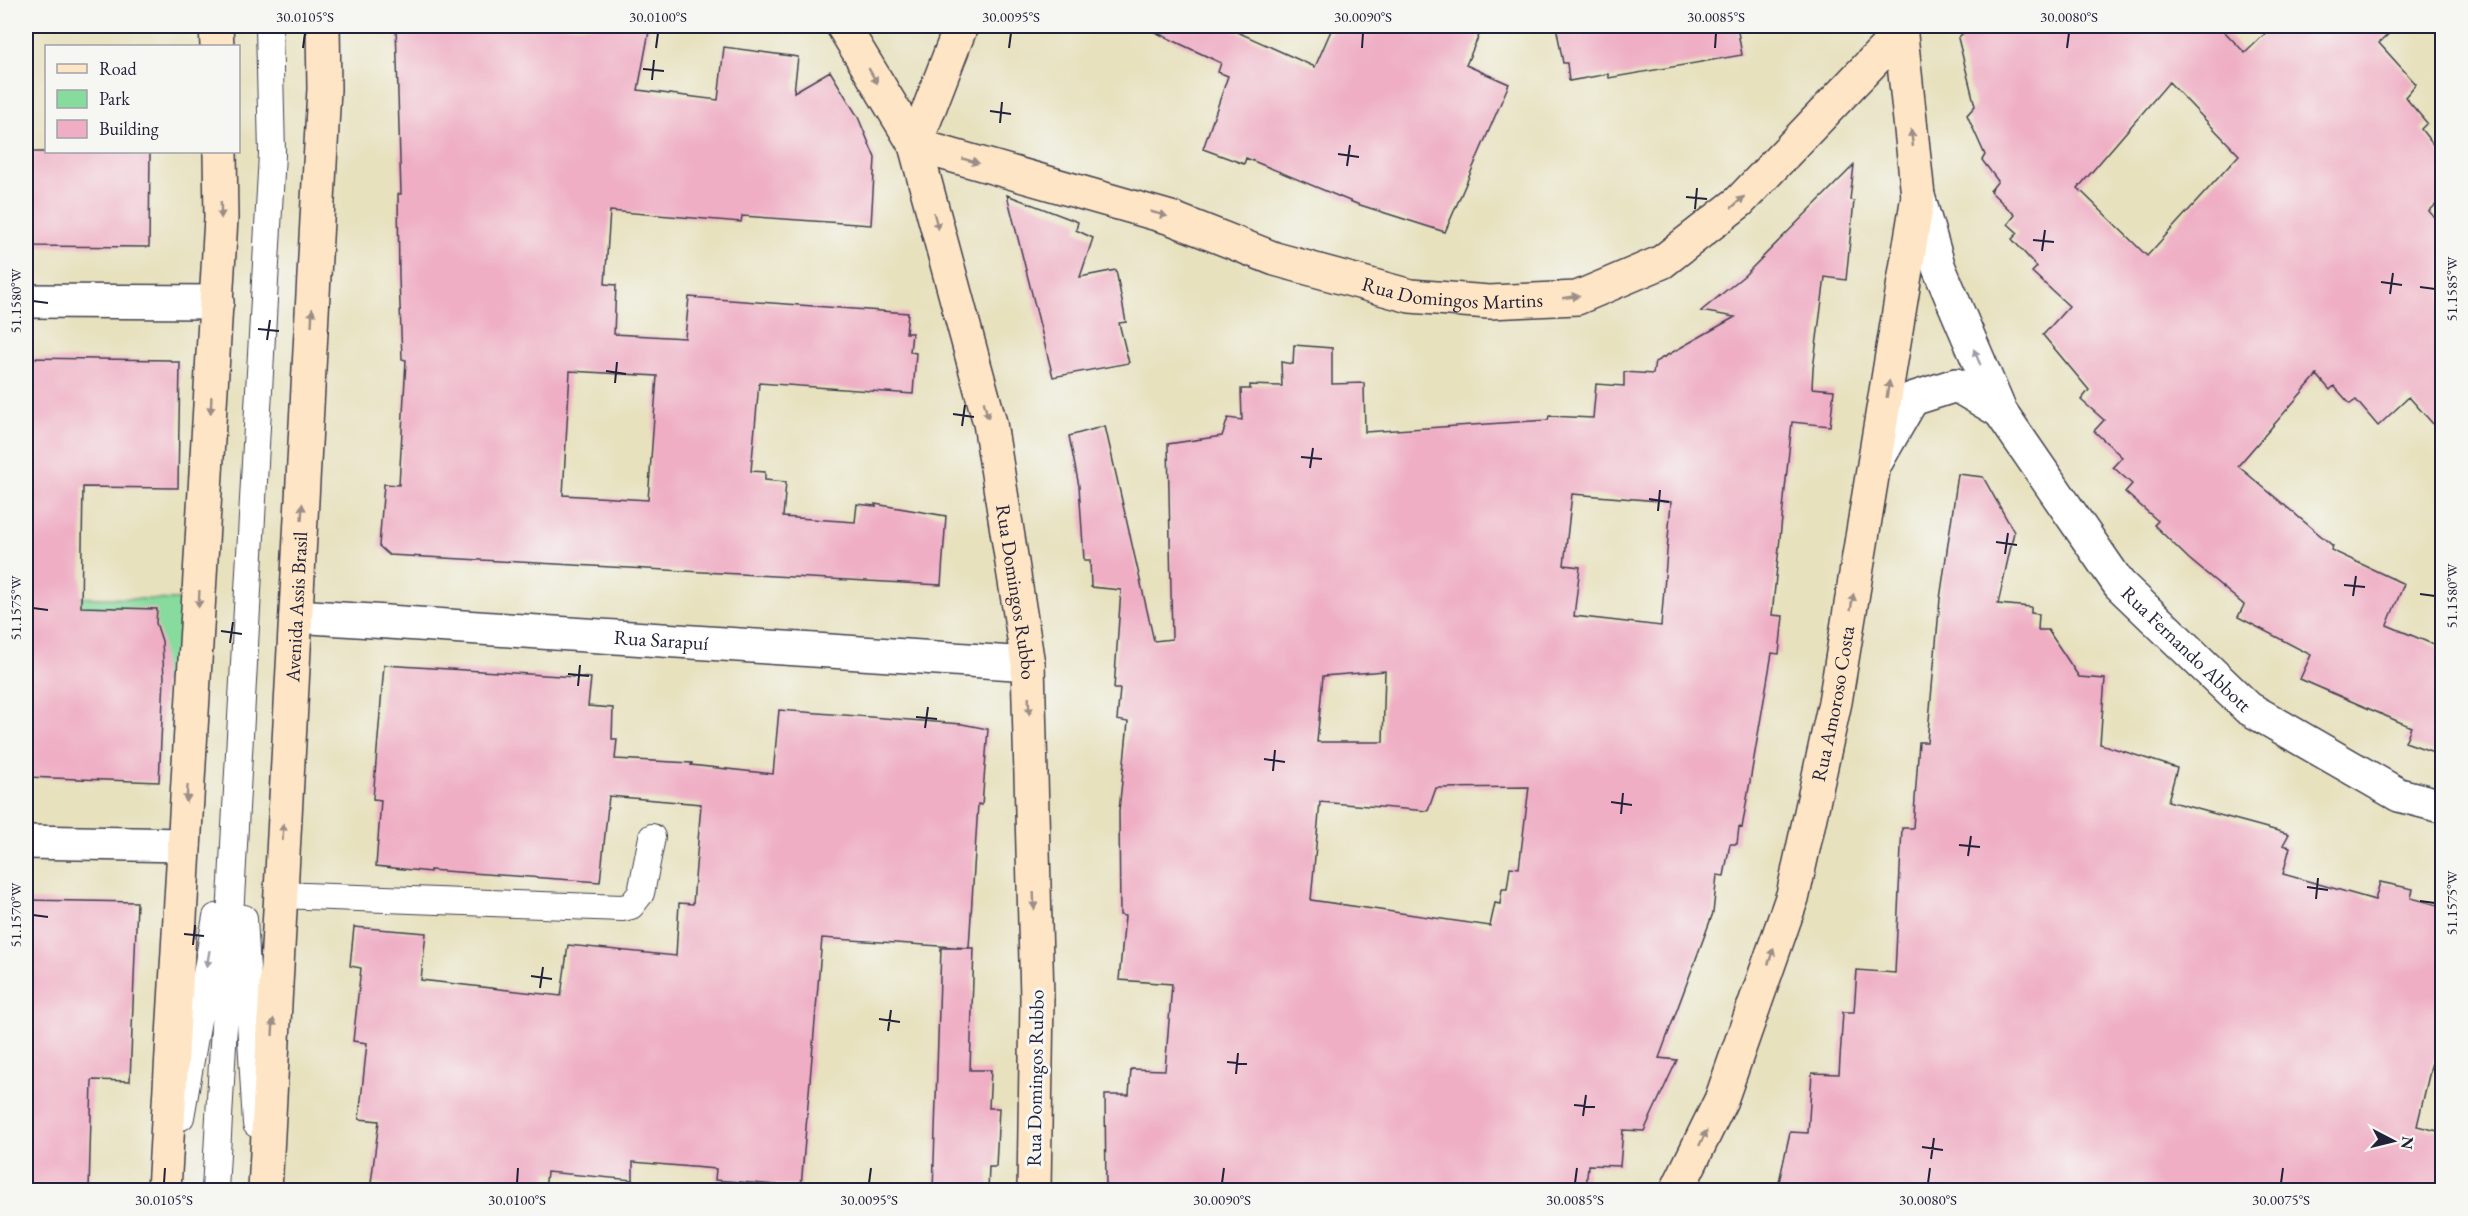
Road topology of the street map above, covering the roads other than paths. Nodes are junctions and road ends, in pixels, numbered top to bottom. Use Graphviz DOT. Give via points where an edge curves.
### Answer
graph roads {
  1 [pos="216,26"];
  2 [pos="269,26"];
  3 [pos="323,26"];
  4 [pos="843,26"];
  5 [pos="960,26"];
  6 [pos="1902,28"];
  7 [pos="217,45"];
  8 [pos="915,145"];
  9 [pos="220,153"];
  10 [pos="1918,196"];
  11 [pos="26,301"];
  12 [pos="217,302"];
  13 [pos="2000,411"];
  14 [pos="1876,462"];
  15 [pos="296,616"];
  16 [pos="1028,664"];
  17 [pos="236,798"];
  18 [pos="2442,806"];
  19 [pos="652,837"];
  20 [pos="26,842"];
  21 [pos="184,845"];
  22 [pos="279,895"];
  23 [pos="164,1191"];
  24 [pos="168,1191"];
  25 [pos="215,1191"];
  26 [pos="260,1191"];
  27 [pos="266,1191"];
  28 [pos="1034,1191"];
  29 [pos="1677,1191"];
  1 -- 7 [label="street"];
  2 -- 17 [label="lane" via="272,154"];
  15 -- 3 [label="street, Avenida Assis Brasil, one-way" via="324,89"];
  4 -- 8 [label="street, Rua Domingos Rubbo, one-way"];
  5 -- 8 [label="street"];
  8 -- 6 [label="street, Rua Domingos Martins, one-way" via="1171,218 1275,259 1410,296 1489,302 1577,298 1662,262 1739,202"];
  10 -- 6 [label="street, Rua Fernando Abbott, one-way"];
  8 -- 16 [label="street, Rua Domingos Rubbo, one-way" via="990,423"];
  9 -- 12 [label="street, one-way"];
  13 -- 10 [label="street, Rua Fernando Abbott, one-way" via="1939,268"];
  14 -- 10 [label="street, Rua Amoroso Costa, one-way"];
  11 -- 12 [label="street"];
  12 -- 21 [label="street, one-way"];
  13 -- 14 [label="street, Rua Fernando Abbott" via="1956,386 1912,399"];
  13 -- 18 [label="street, Rua Fernando Abbott" via="2119,584 2248,708 2399,795"];
  29 -- 14 [label="street, Rua Amoroso Costa, one-way" via="1721,1100 1793,895 1835,702"];
  15 -- 16 [label="street, Rua Sarapuí"];
  22 -- 15 [label="street, Avenida Assis Brasil, one-way"];
  16 -- 28 [label="street, Rua Domingos Rubbo, one-way" via="1037,998"];
  17 -- 24 [label="lane, one-way"];
  17 -- 25 [label="lane"];
  17 -- 26 [label="lane"];
  19 -- 22 [label="lane" via="641,893 631,906 622,908"];
  20 -- 21 [label="street"];
  21 -- 23 [label="street"];
  27 -- 22 [label="street, Avenida Assis Brasil, one-way"];
}
